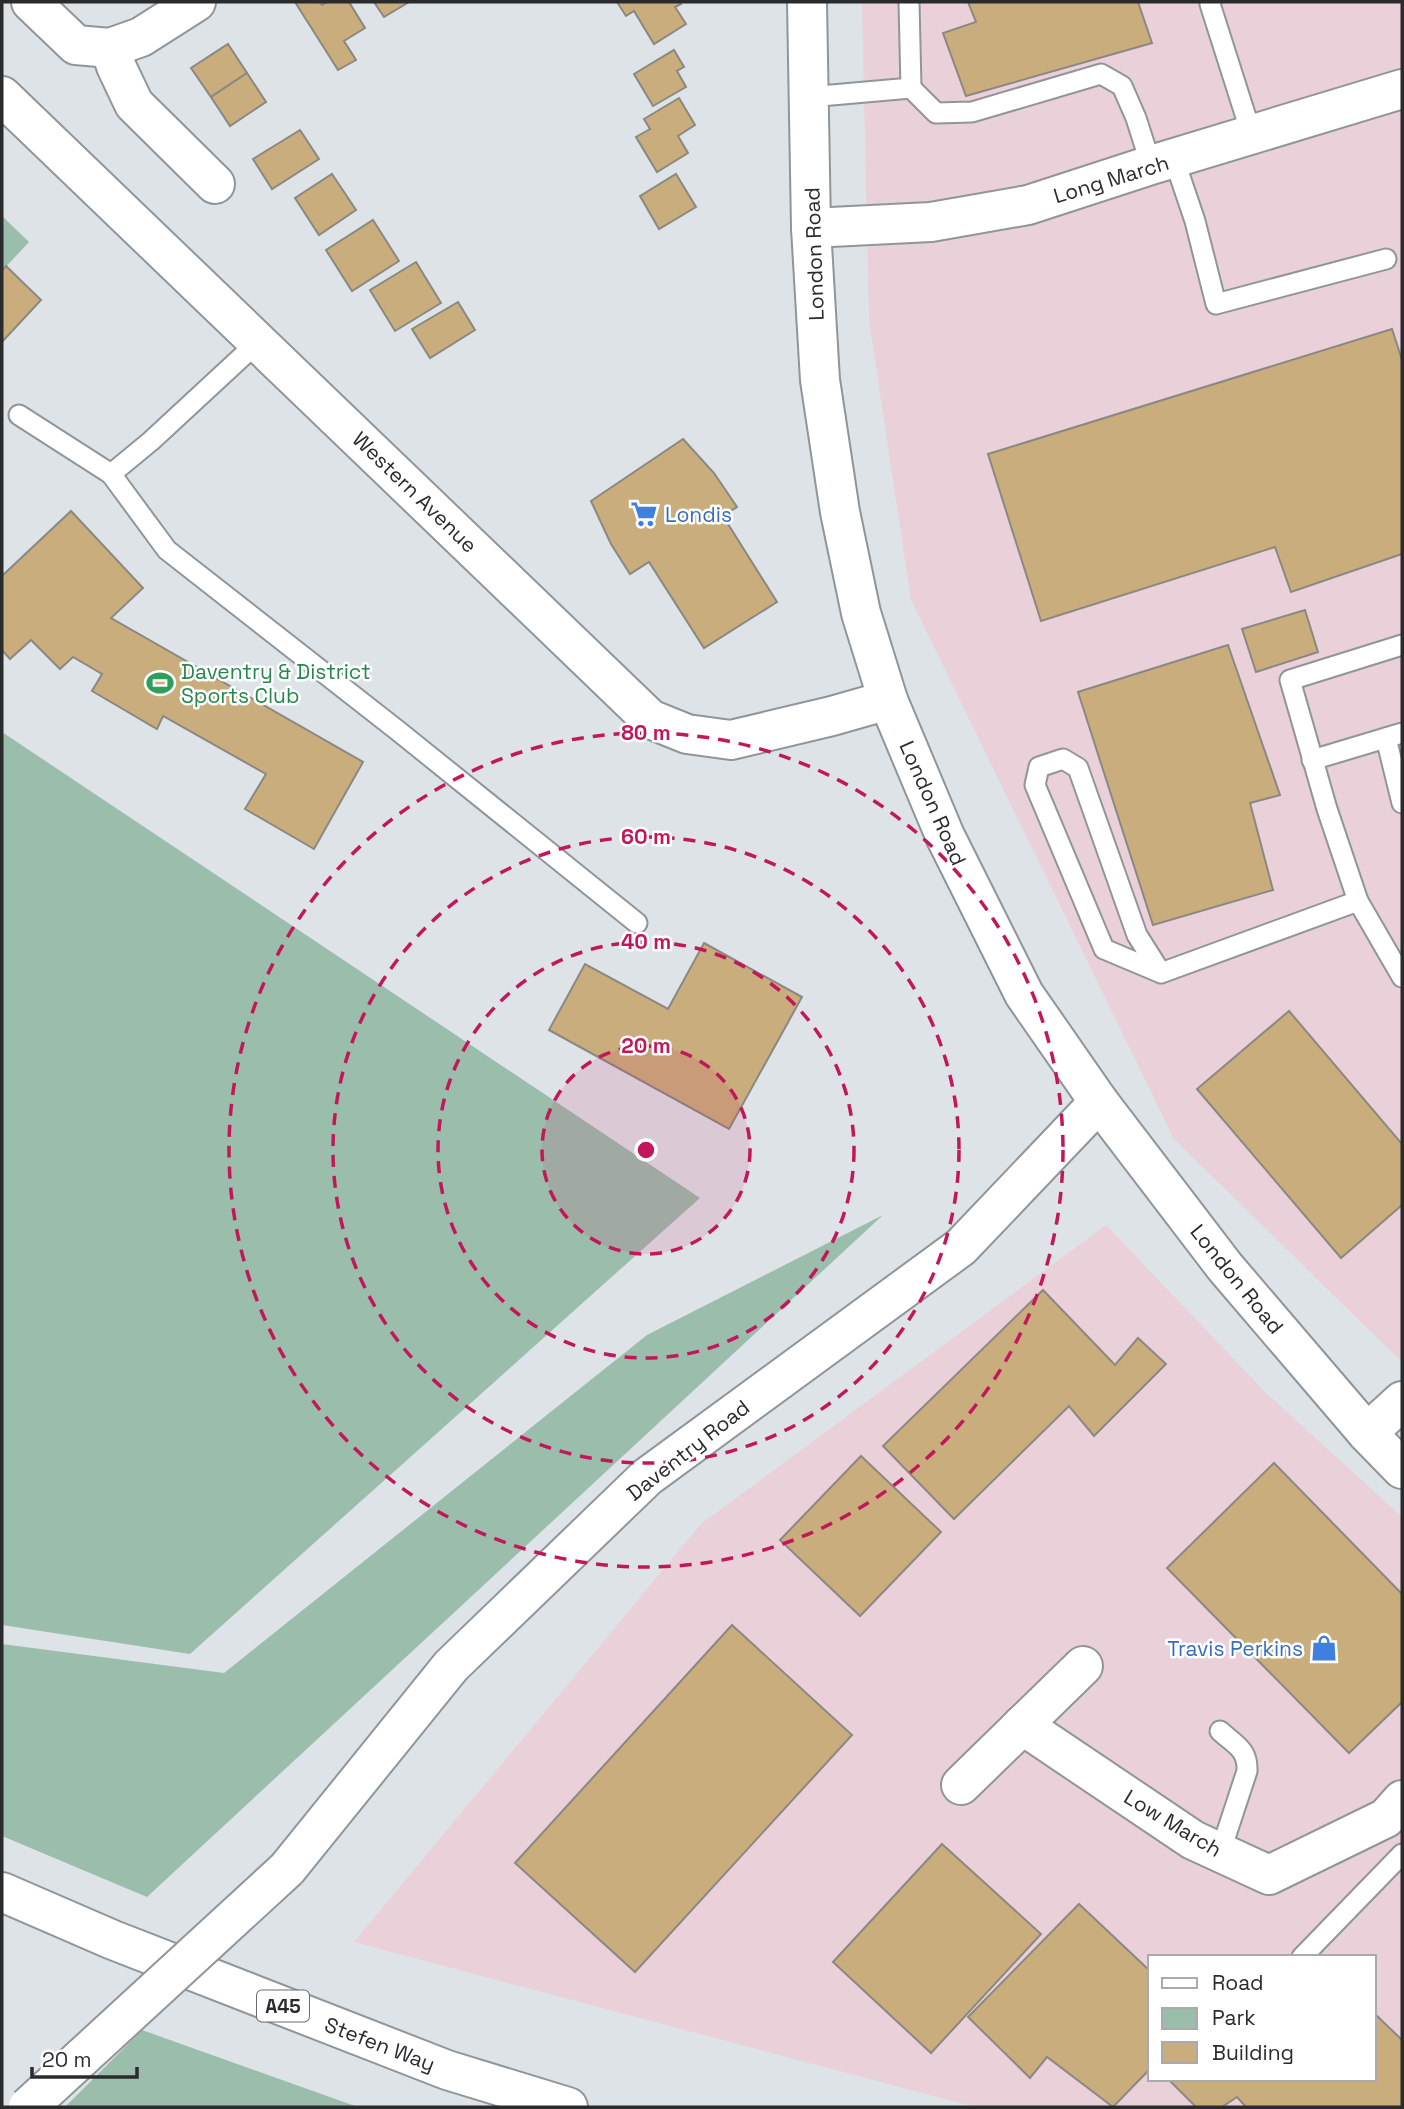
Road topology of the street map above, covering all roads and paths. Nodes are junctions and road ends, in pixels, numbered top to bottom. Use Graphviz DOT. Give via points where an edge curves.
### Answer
graph roads {
  1 [pos="31,2"];
  2 [pos="196,2"];
  3 [pos="807,2"];
  4 [pos="909,2"];
  5 [pos="1211,2"];
  6 [pos="110,48"];
  7 [pos="911,88"];
  8 [pos="1402,89"];
  9 [pos="2,96"];
  10 [pos="809,97"];
  11 [pos="1252,136"];
  12 [pos="1163,162"];
  13 [pos="215,184"];
  14 [pos="811,228"];
  15 [pos="1386,259"];
  16 [pos="258,342"];
  17 [pos="19,415"];
  18 [pos="111,474"];
  19 [pos="1402,645"];
  20 [pos="888,700"];
  21 [pos="1394,735"];
  22 [pos="1312,760"];
  23 [pos="1402,803"];
  24 [pos="1358,901"];
  25 [pos="637,923"];
  26 [pos="1161,973"];
  27 [pos="1402,977"];
  28 [pos="1099,1102"];
  29 [pos="1402,1401"];
  30 [pos="1367,1433"];
  31 [pos="1402,1468"];
  32 [pos="1083,1666"];
  33 [pos="1022,1725"];
  34 [pos="1220,1731"];
  35 [pos="961,1785"];
  36 [pos="1397,1818"];
  37 [pos="1220,1853"];
  38 [pos="1402,1854"];
  39 [pos="2,1892"];
  40 [pos="1304,1955"];
  41 [pos="28,2107"];
  42 [pos="568,2107"];
  1 -- 6 [label="main road" via="76,45"];
  2 -- 6 [label="main road" via="141,37"];
  3 -- 10 [label="main road, London Road"];
  4 -- 7 [label="lane"];
  5 -- 11 [label="lane"];
  6 -- 13 [label="main road" via="134,104"];
  7 -- 10 [label="lane"];
  7 -- 12 [label="lane" via="936,113 972,113 1101,74 1122,86"];
  8 -- 11 [label="main road, Long March"];
  9 -- 16 [label="main road, Western Avenue"];
  10 -- 14 [label="main road, London Road"];
  11 -- 12 [label="main road, Long March"];
  12 -- 14 [label="main road, Long March" via="1028,205 931,222"];
  12 -- 15 [label="lane" via="1195,221 1216,304"];
  14 -- 20 [label="main road, London Road" via="820,380 840,512 861,613"];
  16 -- 18 [label="lane"];
  16 -- 20 [label="main road, Western Avenue" via="650,719 687,734 731,740"];
  17 -- 18 [label="lane"];
  18 -- 25 [label="lane" via="167,550"];
  19 -- 22 [label="lane" via="1290,680"];
  20 -- 28 [label="main road, London Road" via="945,836 1024,994"];
  21 -- 22 [label="lane"];
  21 -- 23 [label="lane"];
  22 -- 24 [label="lane"];
  24 -- 26 [label="lane"];
  24 -- 27 [label="lane"];
  26 -- 26 [label="lane" via="1137,935 1079,768 1063,759 1039,767 1035,785 1104,949"];
  28 -- 30 [label="main road, London Road" via="1225,1267"];
  28 -- 41 [label="main road, Daventry Road, bridge" via="961,1247 647,1477 451,1666 286,1869"];
  29 -- 30 [label="main road"];
  30 -- 31 [label="main road, London Road"];
  32 -- 33 [label="main road"];
  33 -- 35 [label="main road"];
  33 -- 37 [label="main road, Low March" via="1193,1840"];
  34 -- 37 [label="lane" via="1248,1759"];
  36 -- 37 [label="main road, Low March" via="1269,1875"];
  38 -- 40 [label="lane"];
  39 -- 42 [label="main road, Stefen Way / A45" via="447,2070"];
}
